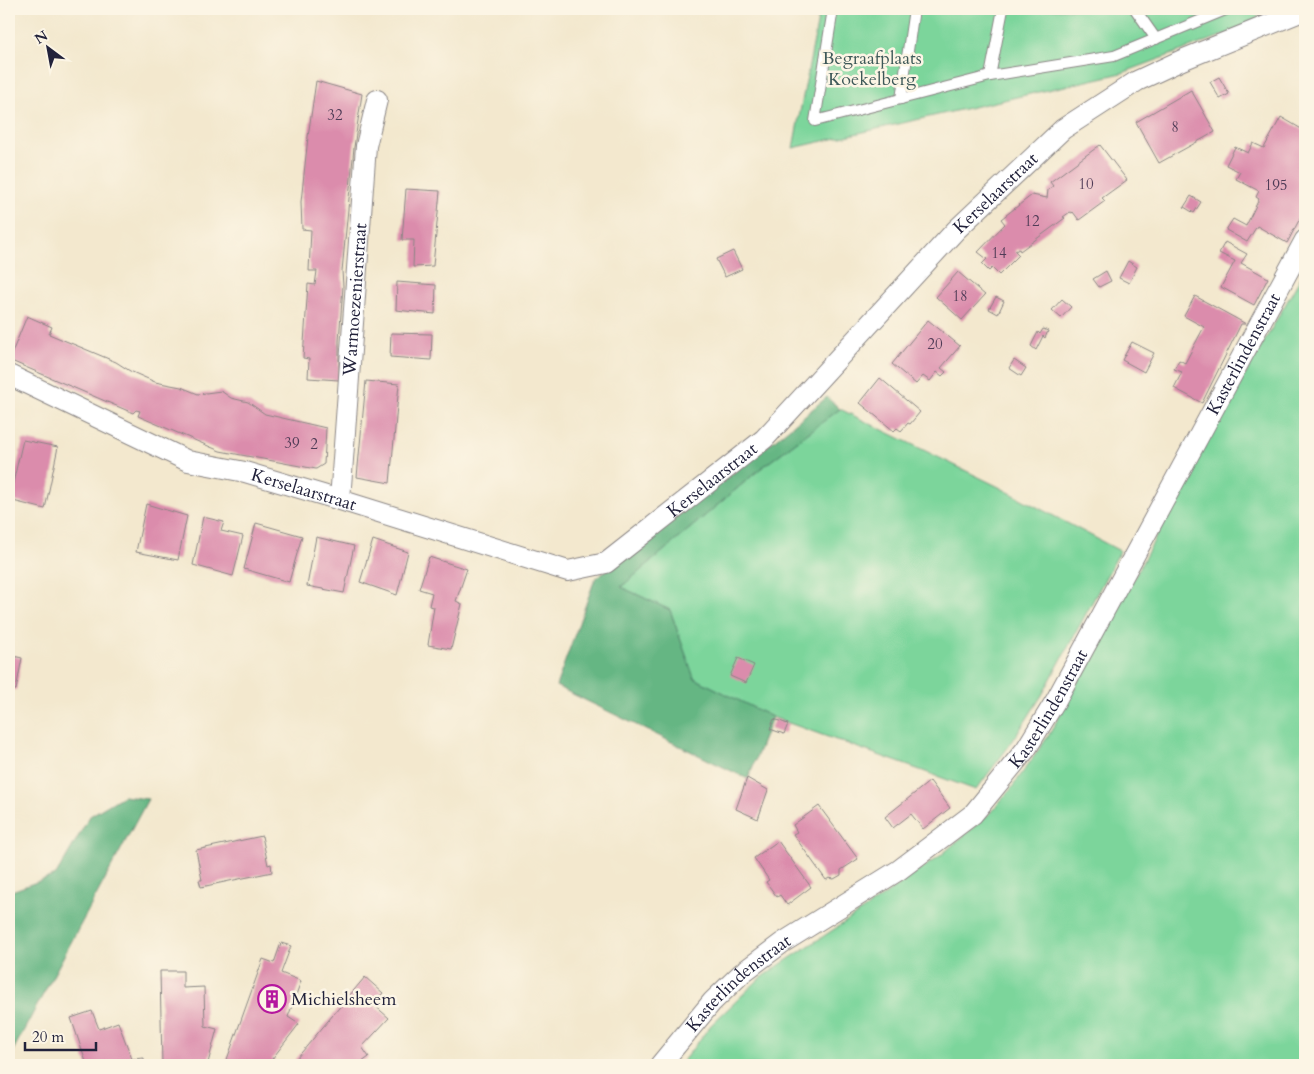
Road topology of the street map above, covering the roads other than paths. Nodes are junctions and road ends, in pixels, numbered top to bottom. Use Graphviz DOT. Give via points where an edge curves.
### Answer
graph roads {
  1 [pos="833,9"];
  2 [pos="914,9"];
  3 [pos="1003,9"];
  4 [pos="1135,9"];
  5 [pos="1228,9"];
  6 [pos="1305,10"];
  7 [pos="1156,39"];
  8 [pos="990,76"];
  9 [pos="901,99"];
  10 [pos="378,100"];
  11 [pos="1305,240"];
  12 [pos="9,376"];
  13 [pos="340,500"];
  14 [pos="660,1065"];
  1 -- 9 [label="lane" via="815,121"];
  2 -- 9 [label="lane"];
  3 -- 8 [label="lane"];
  4 -- 7 [label="lane"];
  5 -- 7 [label="lane"];
  6 -- 13 [label="street, Kerselaarstraat" via="1137,81 1063,130 956,230 764,439 606,563 568,571"];
  7 -- 8 [label="lane" via="1114,56"];
  8 -- 9 [label="lane"];
  10 -- 13 [label="street, Warmoezenierstraat" via="366,146"];
  11 -- 14 [label="street, Kasterlindenstraat" via="1056,700 1026,749 973,814 899,870 782,943 742,973 712,1002"];
  12 -- 13 [label="street, Kerselaarstraat" via="188,461 245,472"];
}
